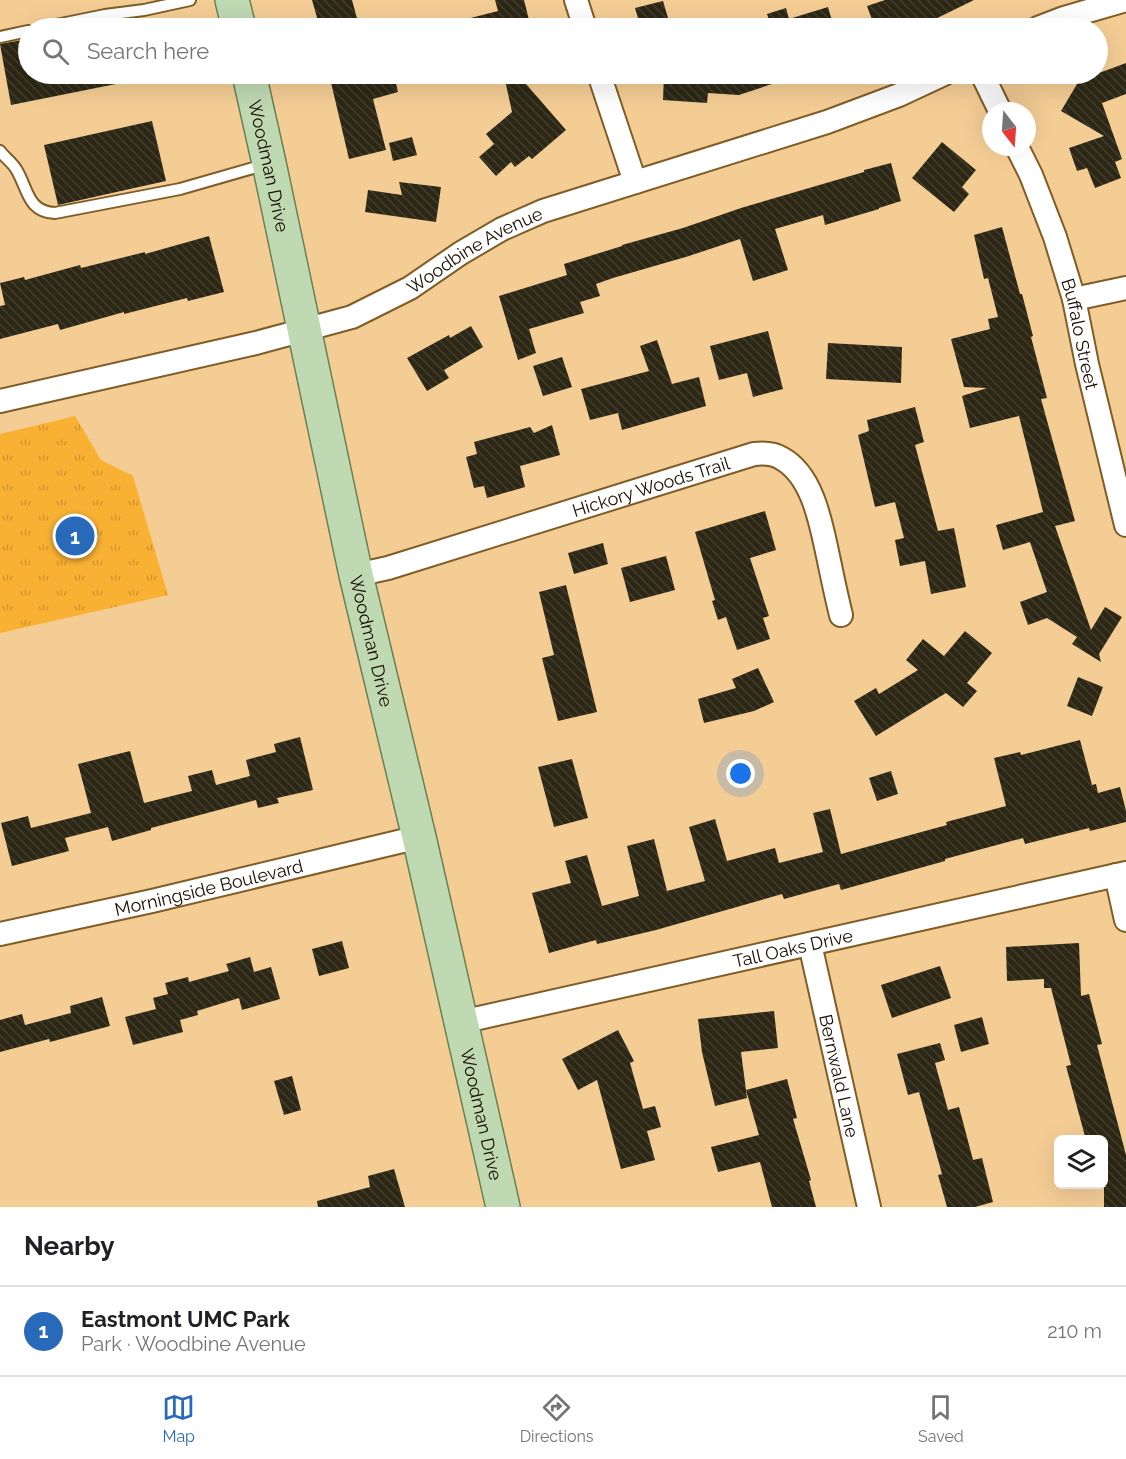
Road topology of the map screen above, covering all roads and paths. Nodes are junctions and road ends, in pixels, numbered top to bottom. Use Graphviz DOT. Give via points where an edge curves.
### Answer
graph roads {
  1 [pos="190,0"];
  2 [pos="232,0"];
  3 [pos="576,0"];
  4 [pos="1126,0"];
  5 [pos="90,18"];
  6 [pos="236,18"];
  7 [pos="582,18"];
  8 [pos="1064,18"];
  9 [pos="18,33"];
  10 [pos="0,37"];
  11 [pos="251,84"];
  12 [pos="602,84"];
  13 [pos="923,84"];
  14 [pos="987,84"];
  15 [pos="996,102"];
  16 [pos="0,151"];
  17 [pos="1021,156"];
  18 [pos="269,164"];
  19 [pos="635,182"];
  20 [pos="1126,288"];
  21 [pos="1074,299"];
  22 [pos="304,330"];
  23 [pos="0,401"];
  24 [pos="1126,525"];
  25 [pos="356,575"];
  26 [pos="841,615"];
  27 [pos="419,837"];
  28 [pos="1121,874"];
  29 [pos="1126,920"];
  30 [pos="0,934"];
  31 [pos="810,944"];
  32 [pos="461,1022"];
  33 [pos="503,1207"];
  34 [pos="869,1207"];
  1 -- 5 [label="lane"];
  2 -- 6 [label="main road"];
  3 -- 7 [label="street"];
  4 -- 8 [label="street"];
  9 -- 10 [label="lane"];
  11 -- 18 [label="main road, Woodman Drive"];
  12 -- 19 [label="street"];
  13 -- 19 [label="street, Woodbine Avenue" via="827,122"];
  14 -- 15 [label="street"];
  16 -- 18 [label="lane" via="17,170 36,207 55,213 180,189"];
  17 -- 21 [label="street, Buffalo Street" via="1055,237"];
  18 -- 22 [label="main road, Woodman Drive"];
  19 -- 22 [label="street, Woodbine Avenue" via="543,211 502,229 410,288 352,317"];
  20 -- 21 [label="street"];
  21 -- 24 [label="street, Buffalo Street"];
  22 -- 23 [label="street, Woodbine Avenue"];
  22 -- 25 [label="main road, Woodman Drive"];
  25 -- 26 [label="street, Hickory Woods Trail" via="754,454 768,453 782,458 809,489 819,514"];
  25 -- 27 [label="main road, Woodman Drive"];
  27 -- 30 [label="street, Morningside Boulevard"];
  27 -- 32 [label="main road, Woodman Drive"];
  28 -- 29 [label="street"];
  28 -- 31 [label="street, Tall Oaks Drive"];
  31 -- 32 [label="street, Tall Oaks Drive"];
  31 -- 34 [label="street, Bernwald Lane"];
  32 -- 33 [label="main road, Woodman Drive"];
}
